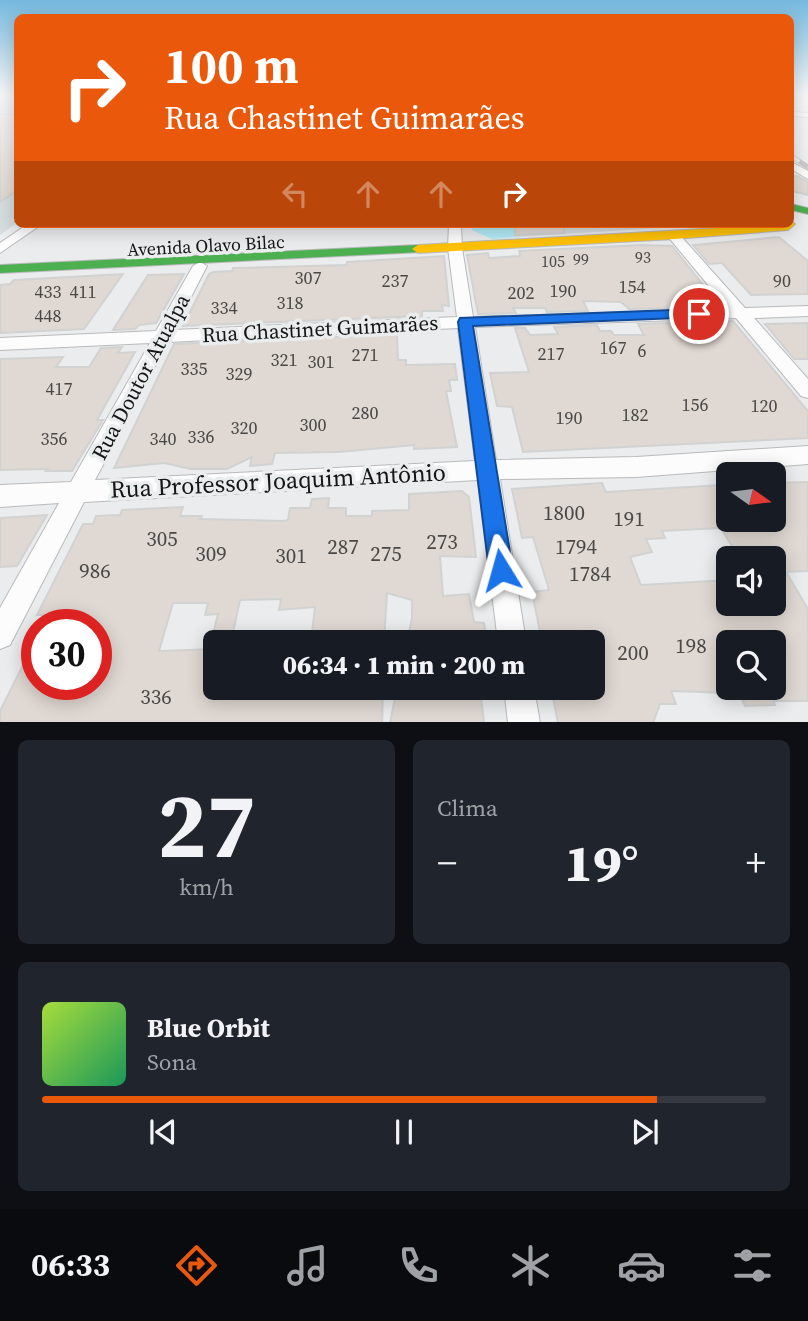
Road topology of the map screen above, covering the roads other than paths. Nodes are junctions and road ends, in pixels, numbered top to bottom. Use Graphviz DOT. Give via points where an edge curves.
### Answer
graph roads {
  1 [pos="30,228"];
  2 [pos="455,228"];
  3 [pos="778,228"];
  4 [pos="757,230"];
  5 [pos="808,230"];
  6 [pos="674,236"];
  7 [pos="455,247"];
  8 [pos="0,250"];
  9 [pos="200,266"];
  10 [pos="0,269"];
  11 [pos="0,277"];
  12 [pos="808,311"];
  13 [pos="740,312"];
  14 [pos="466,322"];
  15 [pos="164,337"];
  16 [pos="0,344"];
  17 [pos="808,391"];
  18 [pos="808,455"];
  19 [pos="486,470"];
  20 [pos="79,493"];
  21 [pos="0,496"];
  22 [pos="510,630"];
  23 [pos="0,635"];
  24 [pos="521,700"];
  25 [pos="524,722"];
  1 -- 8 [label="street"];
  2 -- 7 [label="street"];
  3 -- 4 [label="street, Avenida Olavo Bilac"];
  4 -- 5 [label="street, Avenida Olavo Bilac"];
  4 -- 6 [label="street, Avenida Olavo Bilac"];
  6 -- 7 [label="street, Avenida Olavo Bilac"];
  6 -- 13 [label="street"];
  7 -- 9 [label="street, Avenida Olavo Bilac" via="444,252"];
  7 -- 10 [label="street, Avenida Olavo Bilac"];
  7 -- 14 [label="street"];
  9 -- 11 [label="street, Avenida Olavo Bilac"];
  9 -- 15 [label="street, Rua Doutor Atualpa"];
  12 -- 13 [label="street, Rua Chastinet Guimarães"];
  13 -- 14 [label="street, Rua Chastinet Guimarães"];
  13 -- 17 [label="street"];
  14 -- 15 [label="street, Rua Chastinet Guimarães"];
  14 -- 19 [label="street"];
  15 -- 16 [label="street, Rua Chastinet Guimarães"];
  15 -- 20 [label="street, Rua Doutor Atualpa"];
  18 -- 19 [label="street, Rua Professor Joaquim Antônio" via="636,467"];
  19 -- 20 [label="street, Rua Professor Joaquim Antônio"];
  19 -- 22 [label="street"];
  20 -- 21 [label="street, Rua Professor Joaquim Antônio"];
  20 -- 23 [label="street, Rua Doutor Atualpa"];
  24 -- 25 [label="street"];
}
